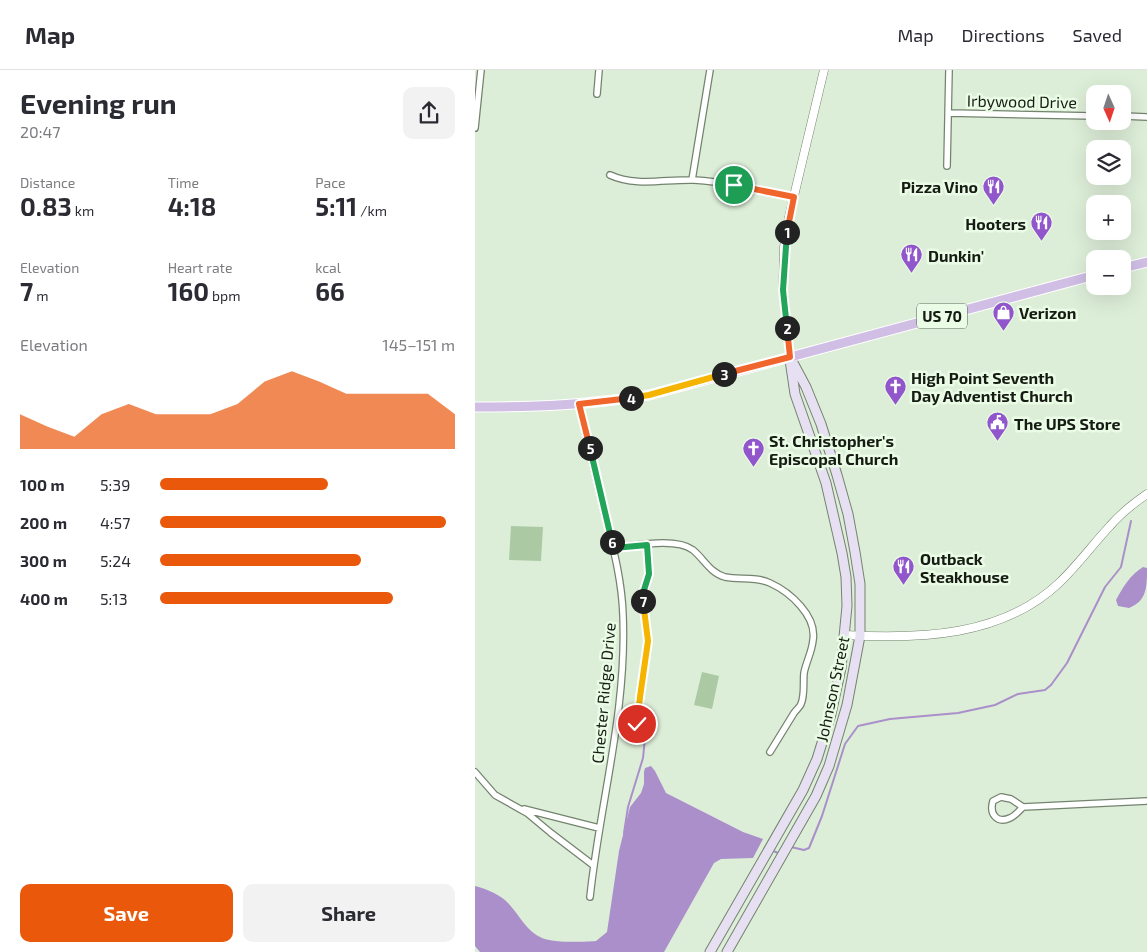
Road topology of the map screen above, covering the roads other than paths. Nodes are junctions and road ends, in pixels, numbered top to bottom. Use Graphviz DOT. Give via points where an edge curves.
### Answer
graph roads {
  1 [pos="481,70"];
  2 [pos="599,70"];
  3 [pos="710,70"];
  4 [pos="824,70"];
  5 [pos="949,70"];
  6 [pos="597,94"];
  7 [pos="949,113"];
  8 [pos="1086,116"];
  9 [pos="1131,116"];
  10 [pos="1147,116"];
  11 [pos="475,128"];
  12 [pos="947,166"];
  13 [pos="610,175"];
  14 [pos="693,180"];
  15 [pos="794,197"];
  16 [pos="1147,262"];
  17 [pos="1131,266"];
  18 [pos="1086,277"];
  19 [pos="790,357"];
  20 [pos="579,404"];
  21 [pos="475,407"];
  22 [pos="1147,494"];
  23 [pos="647,545"];
  24 [pos="614,548"];
  25 [pos="845,635"];
  26 [pos="860,636"];
  27 [pos="646,732"];
  28 [pos="770,752"];
  29 [pos="475,772"];
  30 [pos="1147,801"];
  31 [pos="1023,807"];
  32 [pos="519,808"];
  33 [pos="599,828"];
  34 [pos="593,865"];
  35 [pos="590,897"];
  36 [pos="710,952"];
  37 [pos="727,952"];
  1 -- 11 [label="street"];
  2 -- 6 [label="street"];
  3 -- 14 [label="street"];
  4 -- 15 [label="street, Johnson Street"];
  5 -- 7 [label="street"];
  7 -- 8 [label="street, Irbywood Drive"];
  7 -- 12 [label="street"];
  9 -- 10 [label="street"];
  13 -- 14 [label="street" via="628,181"];
  14 -- 15 [label="street"];
  15 -- 19 [label="street, Johnson Street" via="787,225 783,272"];
  16 -- 17 [label="main road"];
  18 -- 19 [label="main road, US 70"];
  19 -- 20 [label="main road, US 70" via="649,395"];
  19 -- 25 [label="main road, Johnson Street" via="792,383 826,483 842,553 847,606"];
  19 -- 26 [label="main road, Johnson Street" via="807,387 821,424 848,514 860,584"];
  20 -- 21 [label="main road, US 70"];
  20 -- 24 [label="street, Chester Ridge Drive"];
  22 -- 26 [label="street" via="1111,524 1058,584 1018,612 981,627 946,634"];
  23 -- 24 [label="street"];
  23 -- 27 [label="street" via="649,574 643,597 648,641 637,724"];
  23 -- 28 [label="street" via="671,543 684,546 695,552 717,574 770,583 798,603 808,616 814,638 804,673 801,704"];
  24 -- 33 [label="street, Chester Ridge Drive" via="620,581 624,647 616,733"];
  25 -- 26 [label="street"];
  25 -- 36 [label="main road, Johnson Street" via="836,694 817,759 803,790"];
  26 -- 37 [label="main road, Johnson Street" via="847,705 829,766 816,796"];
  29 -- 32 [label="street" via="495,794"];
  30 -- 31 [label="street"];
  31 -- 31 [label="street" via="1005,820 993,816 991,809 993,802 1001,796"];
  32 -- 33 [label="street"];
  32 -- 34 [label="street"];
  33 -- 34 [label="street, Chester Ridge Drive"];
  34 -- 35 [label="street, Chester Ridge Drive"];
}
